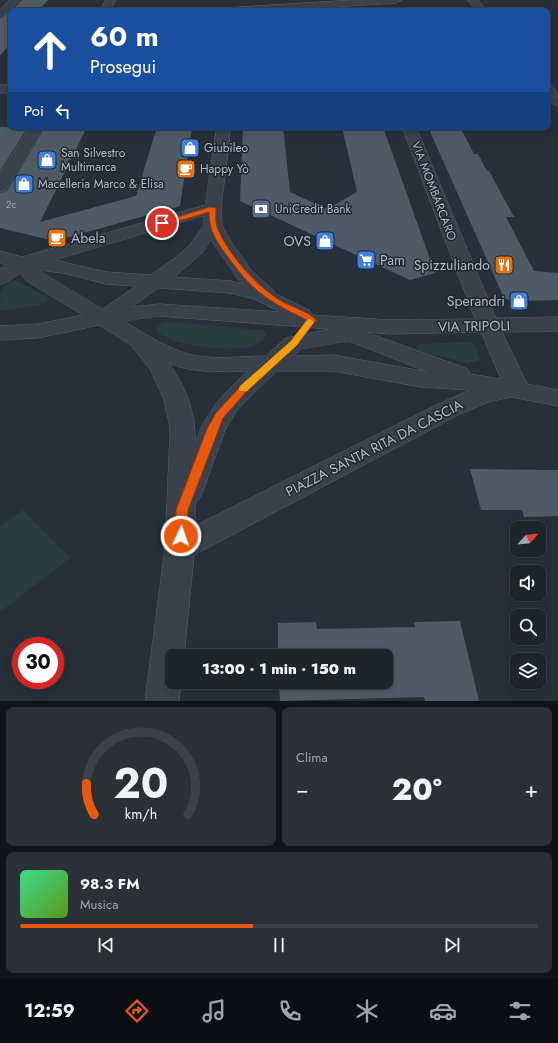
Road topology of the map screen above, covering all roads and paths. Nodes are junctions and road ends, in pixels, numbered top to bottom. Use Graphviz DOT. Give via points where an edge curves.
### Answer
graph roads {
  1 [pos="15,0"];
  2 [pos="397,0"];
  3 [pos="473,0"];
  4 [pos="360,4"];
  5 [pos="287,8"];
  6 [pos="480,8"];
  7 [pos="0,15"];
  8 [pos="550,92"];
  9 [pos="558,102"];
  10 [pos="35,130"];
  11 [pos="224,130"];
  12 [pos="410,130"];
  13 [pos="0,187"];
  14 [pos="213,217"];
  15 [pos="0,257"];
  16 [pos="22,263"];
  17 [pos="0,278"];
  18 [pos="156,282"];
  19 [pos="278,302"];
  20 [pos="103,318"];
  21 [pos="312,320"];
  22 [pos="558,324"];
  23 [pos="489,326"];
  24 [pos="390,327"];
  25 [pos="0,333"];
  26 [pos="349,334"];
  27 [pos="131,335"];
  28 [pos="294,343"];
  29 [pos="271,362"];
  30 [pos="481,383"];
  31 [pos="518,390"];
  32 [pos="558,398"];
  33 [pos="182,510"];
  34 [pos="180,548"];
  35 [pos="162,701"];
  1 -- 7 [label="street"];
  2 -- 4 [label="street"];
  3 -- 6 [label="street"];
  4 -- 5 [label="street"];
  8 -- 9 [label="street"];
  10 -- 13 [label="street"];
  11 -- 14 [label="street"];
  12 -- 23 [label="street, VIA MOMBARCARO"];
  14 -- 16 [label="street"];
  14 -- 18 [label="street, PIAZZA SANTA RITA DA CASCIA" via="196,249"];
  14 -- 19 [label="street, PIAZZA SANTA RITA DA CASCIA" via="222,243 245,275 256,287"];
  15 -- 16 [label="street"];
  16 -- 17 [label="street"];
  16 -- 18 [label="street, PIAZZA SANTA RITA DA CASCIA" via="64,267 106,278"];
  16 -- 20 [label="street, PIAZZA SANTA RITA DA CASCIA" via="34,277"];
  18 -- 19 [label="street, PIAZZA SANTA RITA DA CASCIA" via="231,287"];
  18 -- 20 [label="street, PIAZZA SANTA RITA DA CASCIA"];
  19 -- 21 [label="street, PIAZZA SANTA RITA DA CASCIA"];
  20 -- 21 [label="street, PIAZZA SANTA RITA DA CASCIA" via="172,310"];
  20 -- 25 [label="street, PIAZZA SANTA RITA DA CASCIA" via="38,331"];
  20 -- 27 [label="street, PIAZZA SANTA RITA DA CASCIA"];
  21 -- 24 [label="street, PIAZZA SANTA RITA DA CASCIA"];
  21 -- 26 [label="street, PIAZZA SANTA RITA DA CASCIA"];
  21 -- 28 [label="street"];
  22 -- 23 [label="street, VIA TRIPOLI"];
  23 -- 24 [label="street, VIA TRIPOLI"];
  23 -- 31 [label="street"];
  24 -- 26 [label="street, PIAZZA SANTA RITA DA CASCIA"];
  26 -- 28 [label="street, PIAZZA SANTA RITA DA CASCIA"];
  26 -- 30 [label="street, PIAZZA SANTA RITA DA CASCIA"];
  27 -- 29 [label="street, PIAZZA SANTA RITA DA CASCIA" via="169,355 195,362"];
  27 -- 33 [label="street, PIAZZA SANTA RITA DA CASCIA" via="147,350 168,380 181,415"];
  28 -- 29 [label="street, PIAZZA SANTA RITA DA CASCIA"];
  29 -- 30 [label="street, PIAZZA SANTA RITA DA CASCIA" via="333,363 421,379"];
  29 -- 33 [label="street, PIAZZA SANTA RITA DA CASCIA" via="219,416"];
  30 -- 31 [label="street"];
  31 -- 32 [label="street"];
  31 -- 34 [label="street, PIAZZA SANTA RITA DA CASCIA" via="483,394 447,410"];
  33 -- 34 [label="street, PIAZZA SANTA RITA DA CASCIA"];
  34 -- 35 [label="street"];
}
